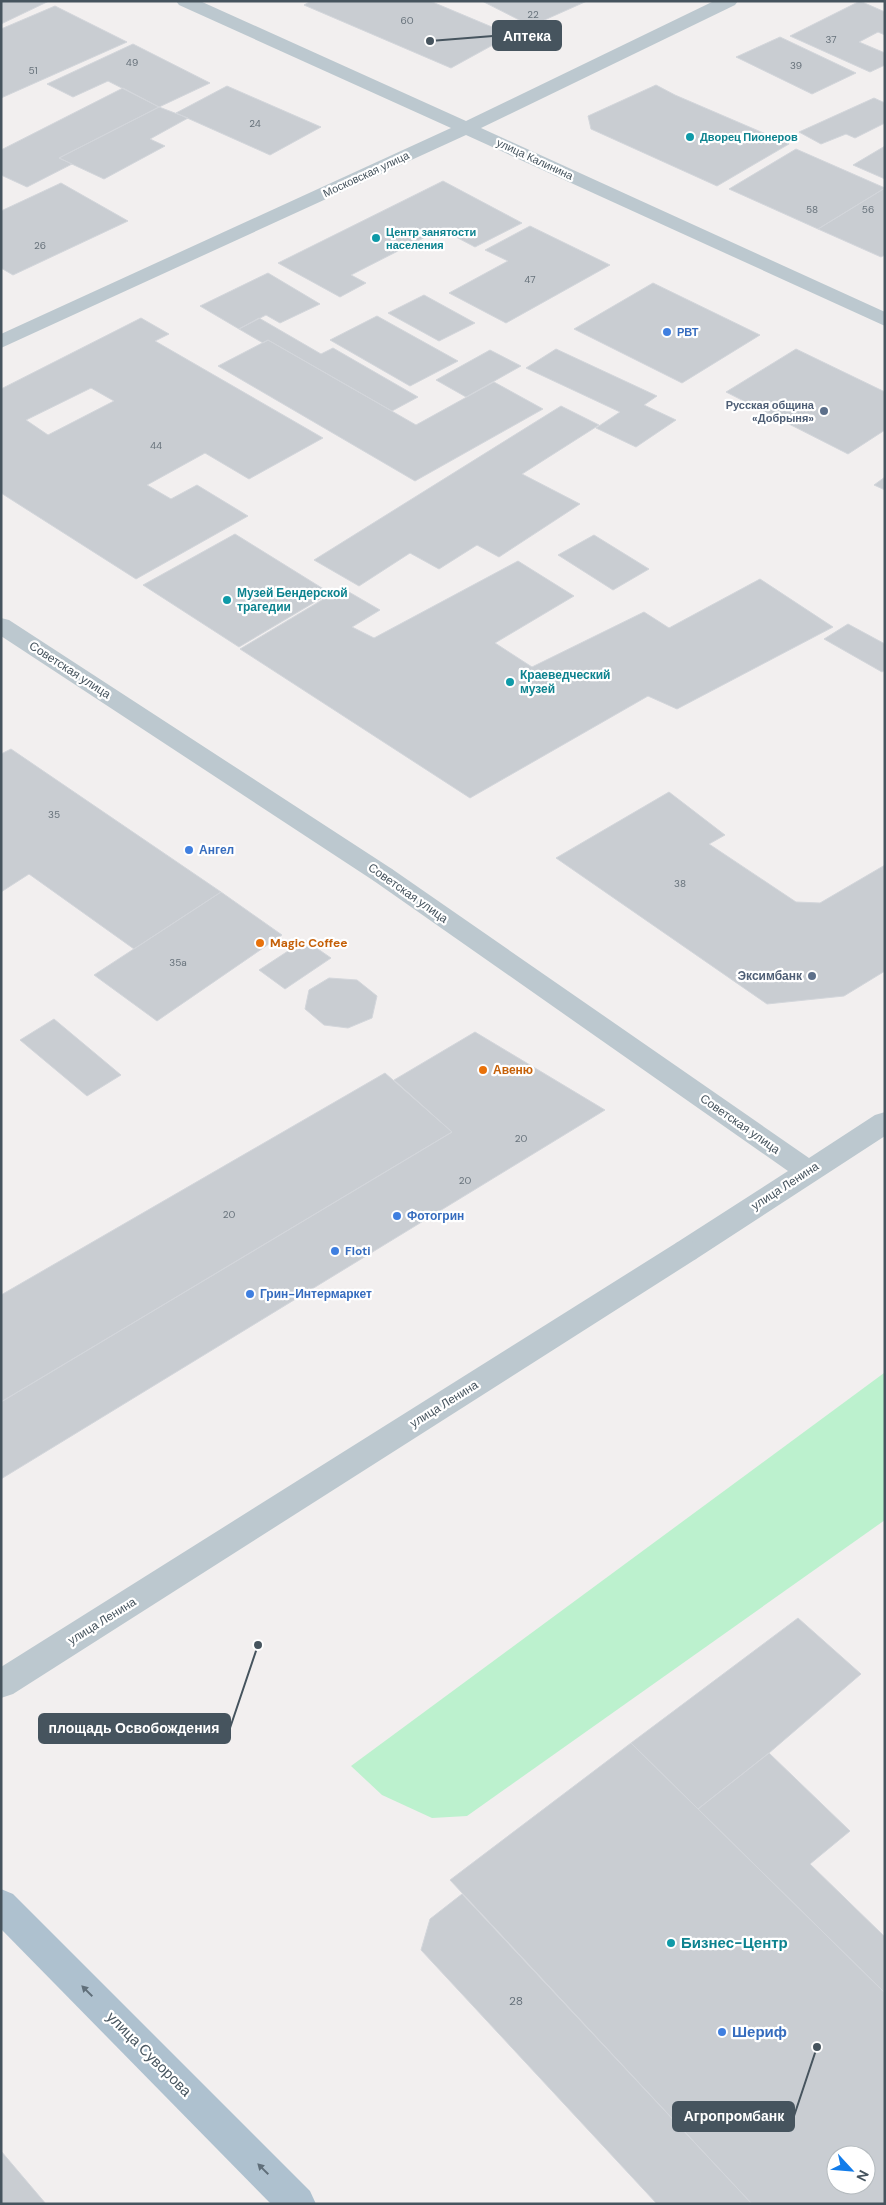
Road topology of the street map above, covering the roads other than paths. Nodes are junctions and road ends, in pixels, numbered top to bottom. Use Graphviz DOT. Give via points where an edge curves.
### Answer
graph roads {
  1 [pos="185,1"];
  2 [pos="729,1"];
  3 [pos="466,128"];
  4 [pos="885,320"];
  5 [pos="1,342"];
  6 [pos="1,625"];
  7 [pos="885,1122"];
  8 [pos="808,1171"];
  9 [pos="1,1684"];
  10 [pos="1,1905"];
  11 [pos="297,2204"];
  1 -- 3 [label="street, улица Калинина"];
  2 -- 3 [label="street, Московская улица"];
  3 -- 4 [label="street, улица Калинина"];
  3 -- 5 [label="street, Московская улица"];
  6 -- 8 [label="street, Советская улица" via="383,875"];
  7 -- 8 [label="street, улица Ленина"];
  8 -- 9 [label="street, улица Ленина"];
  11 -- 10 [label="main road, улица Суворова, one-way"];
}
